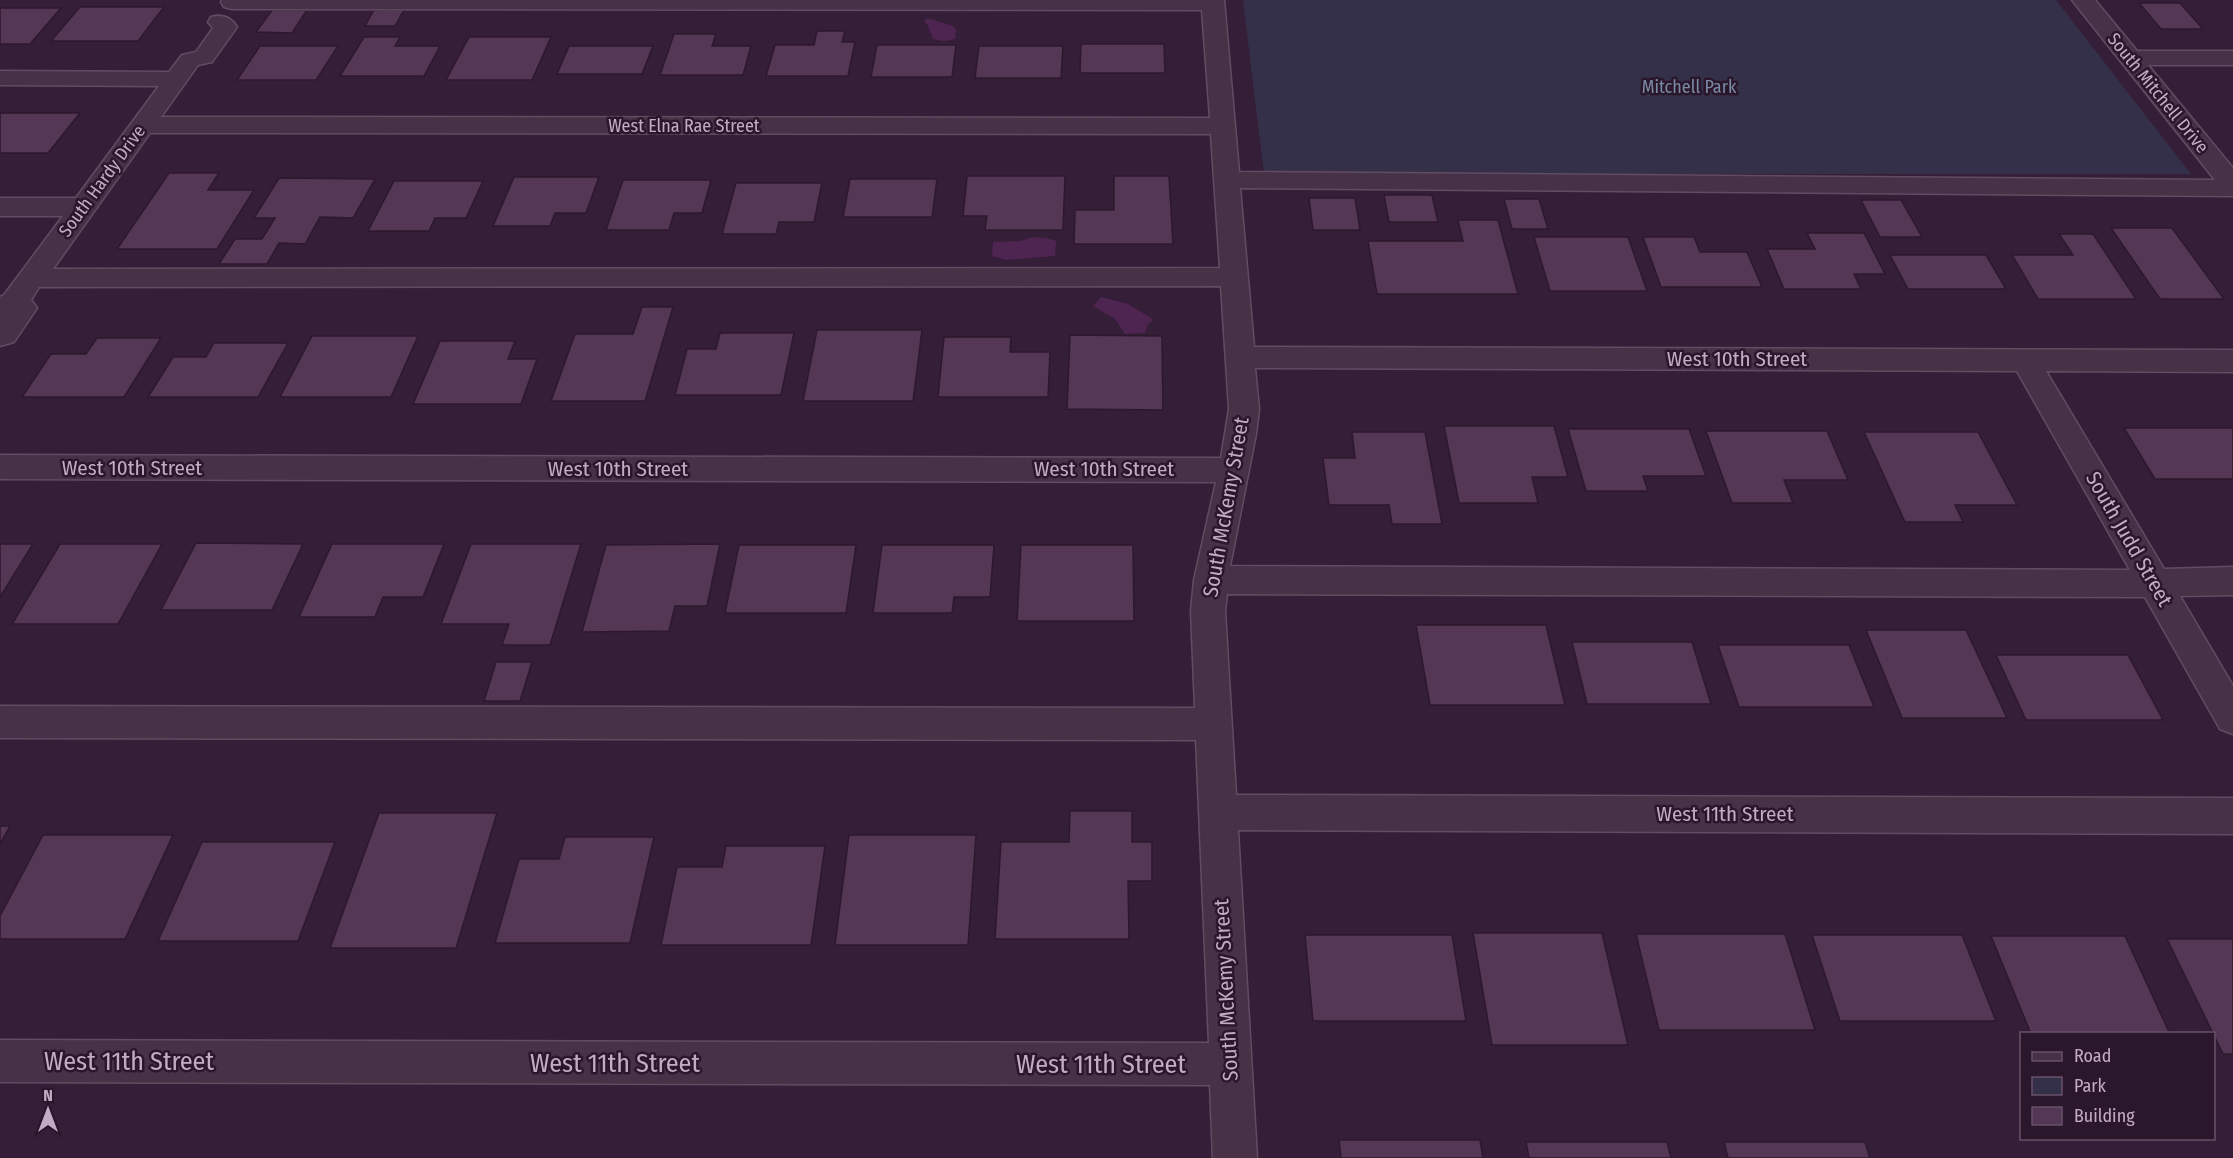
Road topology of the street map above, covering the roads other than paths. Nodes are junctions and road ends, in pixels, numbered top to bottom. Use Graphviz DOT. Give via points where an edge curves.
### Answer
graph roads {
  1 [pos="2083,0"];
  2 [pos="233,1"];
  3 [pos="1213,1"];
  4 [pos="2130,58"];
  5 [pos="2233,58"];
  6 [pos="183,70"];
  7 [pos="0,78"];
  8 [pos="143,125"];
  9 [pos="1224,126"];
  10 [pos="1228,180"];
  11 [pos="2233,187"];
  12 [pos="0,207"];
  13 [pos="82,207"];
  14 [pos="1235,277"];
  15 [pos="32,278"];
  16 [pos="7,306"];
  17 [pos="0,336"];
  18 [pos="1241,357"];
  19 [pos="2025,360"];
  20 [pos="2233,361"];
  21 [pos="0,467"];
  22 [pos="1235,470"];
  23 [pos="1211,580"];
  24 [pos="2233,581"];
  25 [pos="2155,584"];
  26 [pos="2233,718"];
  27 [pos="0,722"];
  28 [pos="1212,724"];
  29 [pos="1217,812"];
  30 [pos="2233,816"];
  31 [pos="0,1061"];
  32 [pos="1230,1064"];
  33 [pos="1235,1158"];
  1 -- 4 [label="street, South Mitchell Drive"];
  2 -- 3 [label="street"];
  2 -- 6 [label="street, South Hardy Drive" via="219,22 226,27 204,57"];
  3 -- 9 [label="street, South McKemy Street"];
  4 -- 5 [label="street"];
  4 -- 11 [label="street, South Mitchell Drive"];
  6 -- 7 [label="street"];
  6 -- 8 [label="street, South Hardy Drive"];
  8 -- 9 [label="street, West Elna Rae Street"];
  8 -- 13 [label="street, South Hardy Drive"];
  9 -- 10 [label="street, South McKemy Street"];
  10 -- 11 [label="street"];
  10 -- 14 [label="street, South McKemy Street"];
  12 -- 13 [label="street"];
  13 -- 15 [label="street, South Hardy Drive"];
  14 -- 15 [label="street"];
  14 -- 18 [label="street, South McKemy Street"];
  15 -- 16 [label="street, South Hardy Drive"];
  16 -- 17 [label="street, South Hardy Drive" via="23,308"];
  18 -- 19 [label="street, West 10th Street"];
  18 -- 22 [label="street, South McKemy Street" via="1244,409"];
  19 -- 20 [label="street, West 10th Street"];
  19 -- 25 [label="street, South Judd Street"];
  21 -- 22 [label="street, West 10th Street"];
  22 -- 23 [label="street, South McKemy Street"];
  23 -- 25 [label="street"];
  23 -- 28 [label="street, South McKemy Street" via="1208,610"];
  24 -- 25 [label="street"];
  25 -- 26 [label="street, South Judd Street"];
  27 -- 28 [label="street"];
  28 -- 29 [label="street, South McKemy Street"];
  29 -- 30 [label="street, West 11th Street"];
  29 -- 32 [label="street, South McKemy Street"];
  31 -- 32 [label="street, West 11th Street"];
  32 -- 33 [label="street, South McKemy Street"];
}
